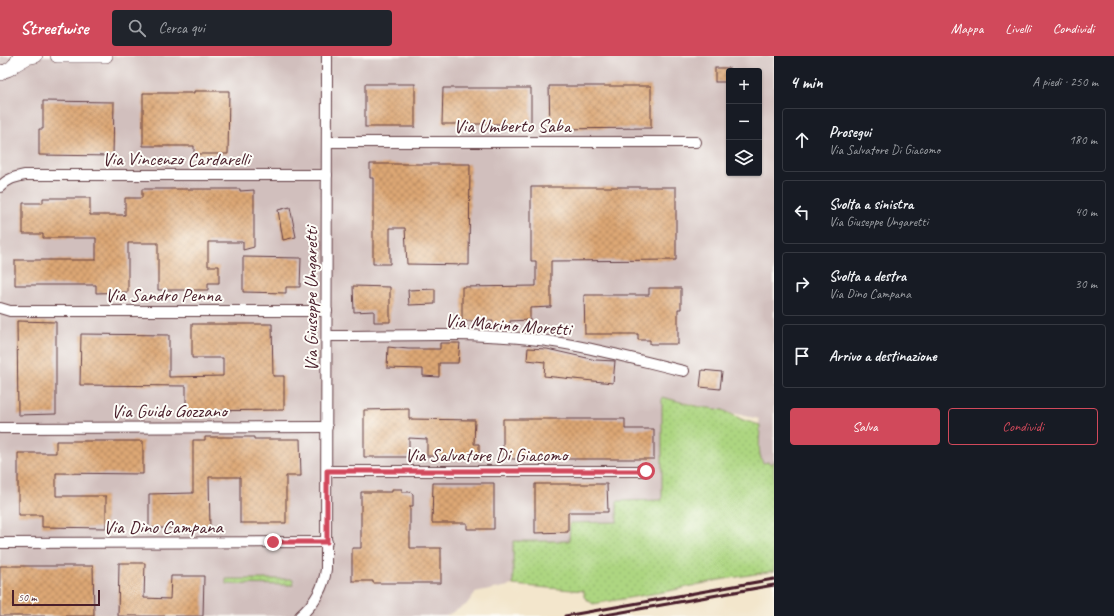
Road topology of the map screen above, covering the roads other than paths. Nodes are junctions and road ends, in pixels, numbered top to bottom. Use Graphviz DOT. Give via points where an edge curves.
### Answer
graph roads {
  1 [pos="36,56"];
  2 [pos="56,56"];
  3 [pos="106,56"];
  4 [pos="327,56"];
  5 [pos="6,68"];
  6 [pos="327,142"];
  7 [pos="696,142"];
  8 [pos="327,175"];
  9 [pos="0,187"];
  10 [pos="0,308"];
  11 [pos="327,311"];
  12 [pos="327,336"];
  13 [pos="684,371"];
  14 [pos="327,427"];
  15 [pos="0,428"];
  16 [pos="327,471"];
  17 [pos="646,471"];
  18 [pos="327,542"];
  19 [pos="0,544"];
  20 [pos="300,616"];
  1 -- 5 [label="street"];
  2 -- 3 [label="street"];
  4 -- 6 [label="street, Via Giuseppe Ungaretti"];
  6 -- 7 [label="street, Via Umberto Saba"];
  6 -- 8 [label="street, Via Giuseppe Ungaretti"];
  8 -- 9 [label="street, Via Vincenzo Cardarelli" via="25,176 11,179"];
  8 -- 11 [label="street, Via Giuseppe Ungaretti"];
  10 -- 11 [label="street, Via Sandro Penna" via="10,311"];
  11 -- 12 [label="street, Via Giuseppe Ungaretti"];
  12 -- 13 [label="street, Via Marino Moretti" via="487,336 530,339 601,351"];
  12 -- 14 [label="street, Via Giuseppe Ungaretti"];
  14 -- 15 [label="street, Via Guido Gozzano"];
  14 -- 16 [label="street, Via Giuseppe Ungaretti"];
  16 -- 17 [label="street, Via Salvatore Di Giacomo"];
  16 -- 18 [label="street, Via Giuseppe Ungaretti"];
  18 -- 19 [label="street, Via Dino Campana"];
  18 -- 20 [label="street, Via Giuseppe Ungaretti" via="324,579 313,602"];
}
